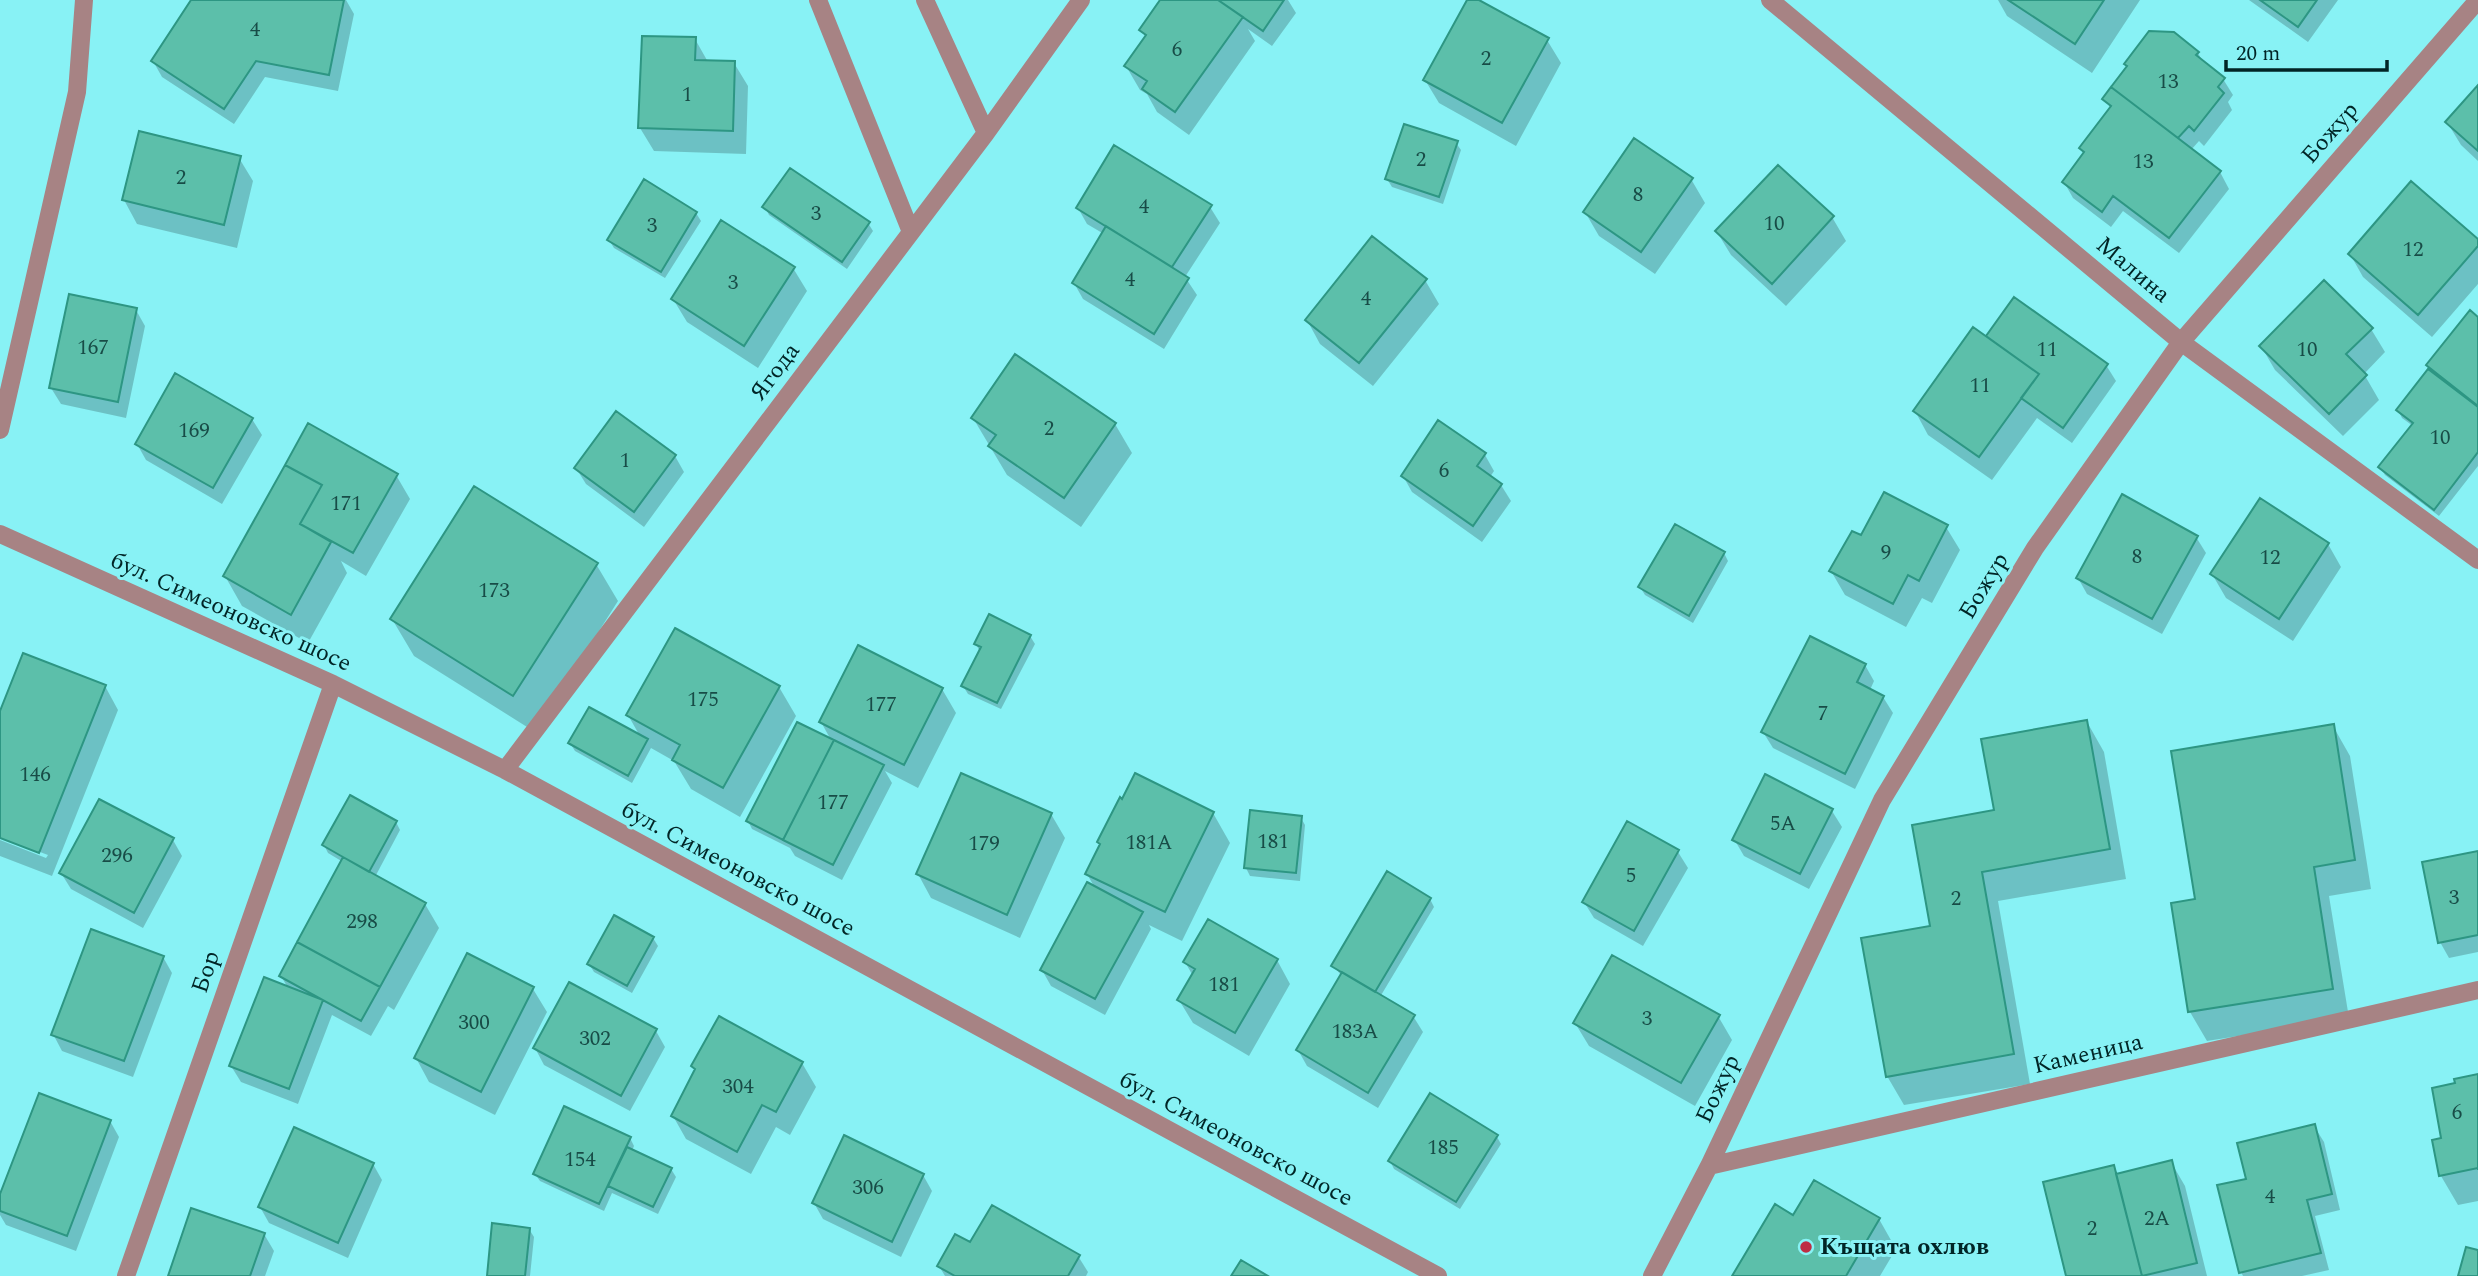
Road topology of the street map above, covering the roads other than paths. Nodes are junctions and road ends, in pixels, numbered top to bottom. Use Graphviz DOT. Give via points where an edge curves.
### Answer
graph roads {
  1 [pos="84,0"];
  2 [pos="818,0"];
  3 [pos="925,0"];
  4 [pos="1081,0"];
  5 [pos="1770,0"];
  6 [pos="2478,0"];
  7 [pos="986,133"];
  8 [pos="911,232"];
  9 [pos="2180,342"];
  10 [pos="0,430"];
  11 [pos="0,534"];
  12 [pos="2478,560"];
  13 [pos="333,684"];
  14 [pos="505,770"];
  15 [pos="2478,990"];
  16 [pos="1709,1166"];
  17 [pos="126,1276"];
  18 [pos="1437,1276"];
  19 [pos="1652,1276"];
  1 -- 10 [label="street" via="77,92"];
  2 -- 8 [label="street"];
  3 -- 7 [label="street"];
  4 -- 7 [label="street, Ягода"];
  5 -- 9 [label="street, Малина"];
  6 -- 9 [label="street, Божур"];
  7 -- 8 [label="street, Ягода"];
  8 -- 14 [label="street, Ягода"];
  9 -- 12 [label="street, Малина"];
  9 -- 16 [label="street, Божур" via="2035,548 1882,800"];
  11 -- 13 [label="street, бул. Симеоновско шосе"];
  13 -- 14 [label="street, бул. Симеоновско шосе"];
  13 -- 17 [label="street, Бор"];
  14 -- 18 [label="street, бул. Симеоновско шосе"];
  15 -- 16 [label="street, Каменица"];
  16 -- 19 [label="street, Божур"];
}
